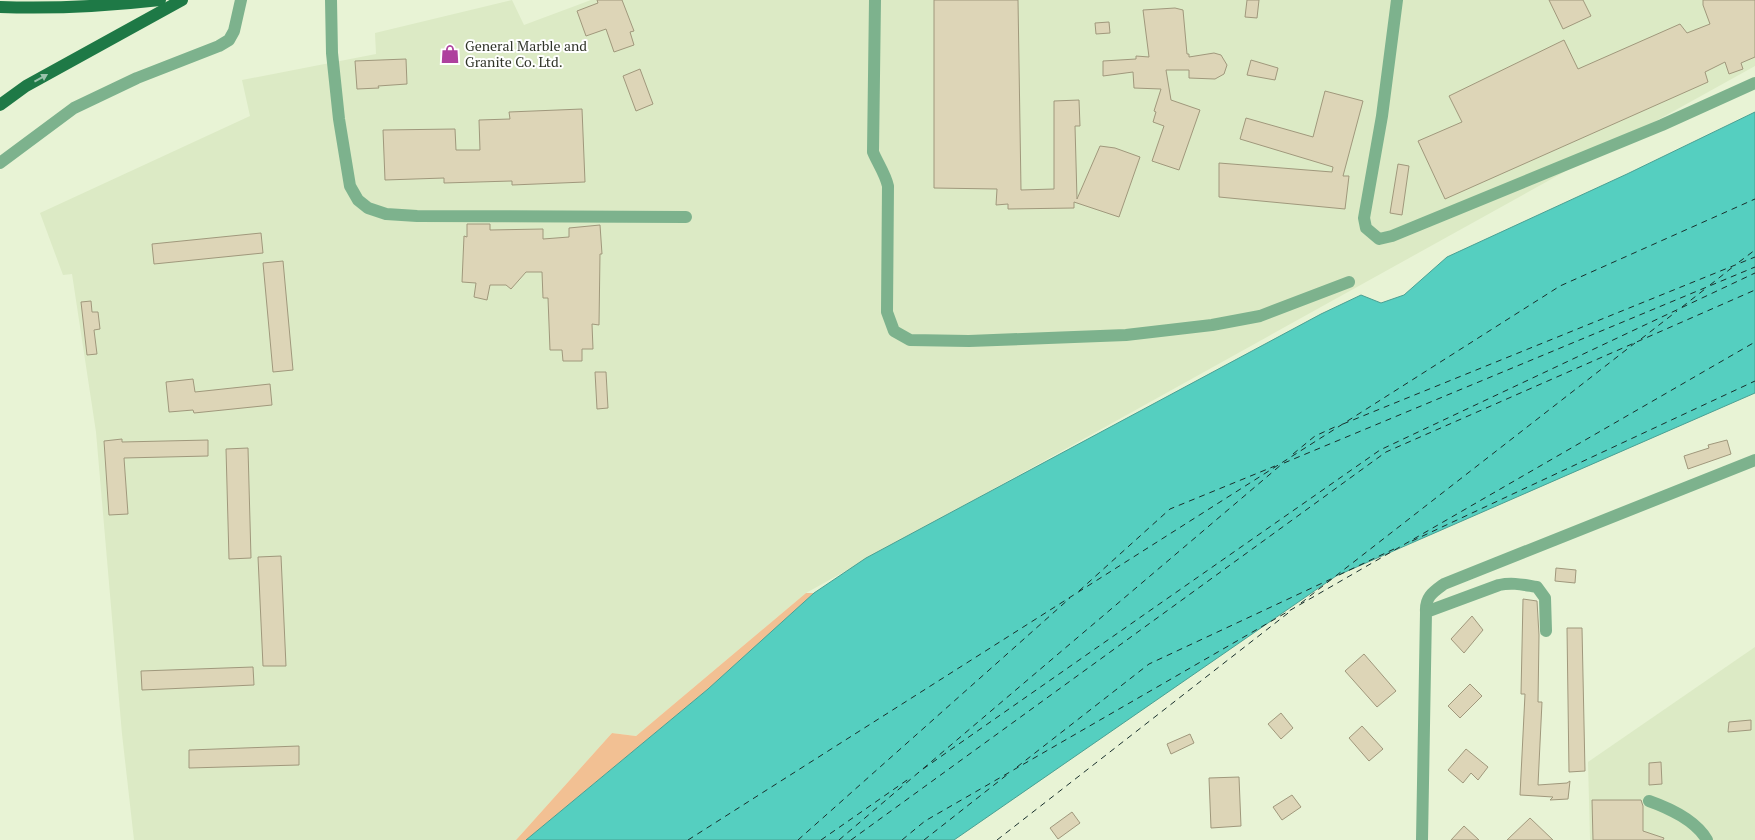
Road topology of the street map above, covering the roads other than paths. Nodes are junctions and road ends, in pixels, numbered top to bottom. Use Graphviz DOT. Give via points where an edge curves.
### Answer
graph roads {
  1 [pos="160,0"];
  2 [pos="182,0"];
  3 [pos="241,0"];
  4 [pos="331,0"];
  5 [pos="875,0"];
  6 [pos="1397,0"];
  7 [pos="0,7"];
  8 [pos="1755,83"];
  9 [pos="0,105"];
  10 [pos="0,163"];
  11 [pos="686,217"];
  12 [pos="1349,282"];
  13 [pos="1755,460"];
  14 [pos="1426,612"];
  15 [pos="1546,631"];
  16 [pos="1649,801"];
  17 [pos="1422,840"];
  18 [pos="1707,840"];
  1 -- 7 [label="main road"];
  9 -- 2 [label="main road, one-way" via="26,86"];
  3 -- 10 [label="street" via="229,40 136,78 74,108"];
  4 -- 11 [label="street" via="332,53 350,186 358,200 368,208 386,214 417,216"];
  5 -- 12 [label="street" via="873,152 888,186 887,312 894,330 910,340 969,341 1126,334 1212,325 1260,316"];
  6 -- 8 [label="street" via="1382,116 1364,218 1366,228 1379,239 1662,125"];
  13 -- 14 [label="street" via="1444,584 1428,596"];
  14 -- 15 [label="street" via="1500,585 1516,583 1537,587 1545,598"];
  14 -- 17 [label="street"];
  16 -- 18 [label="street" via="1670,809"];
}
